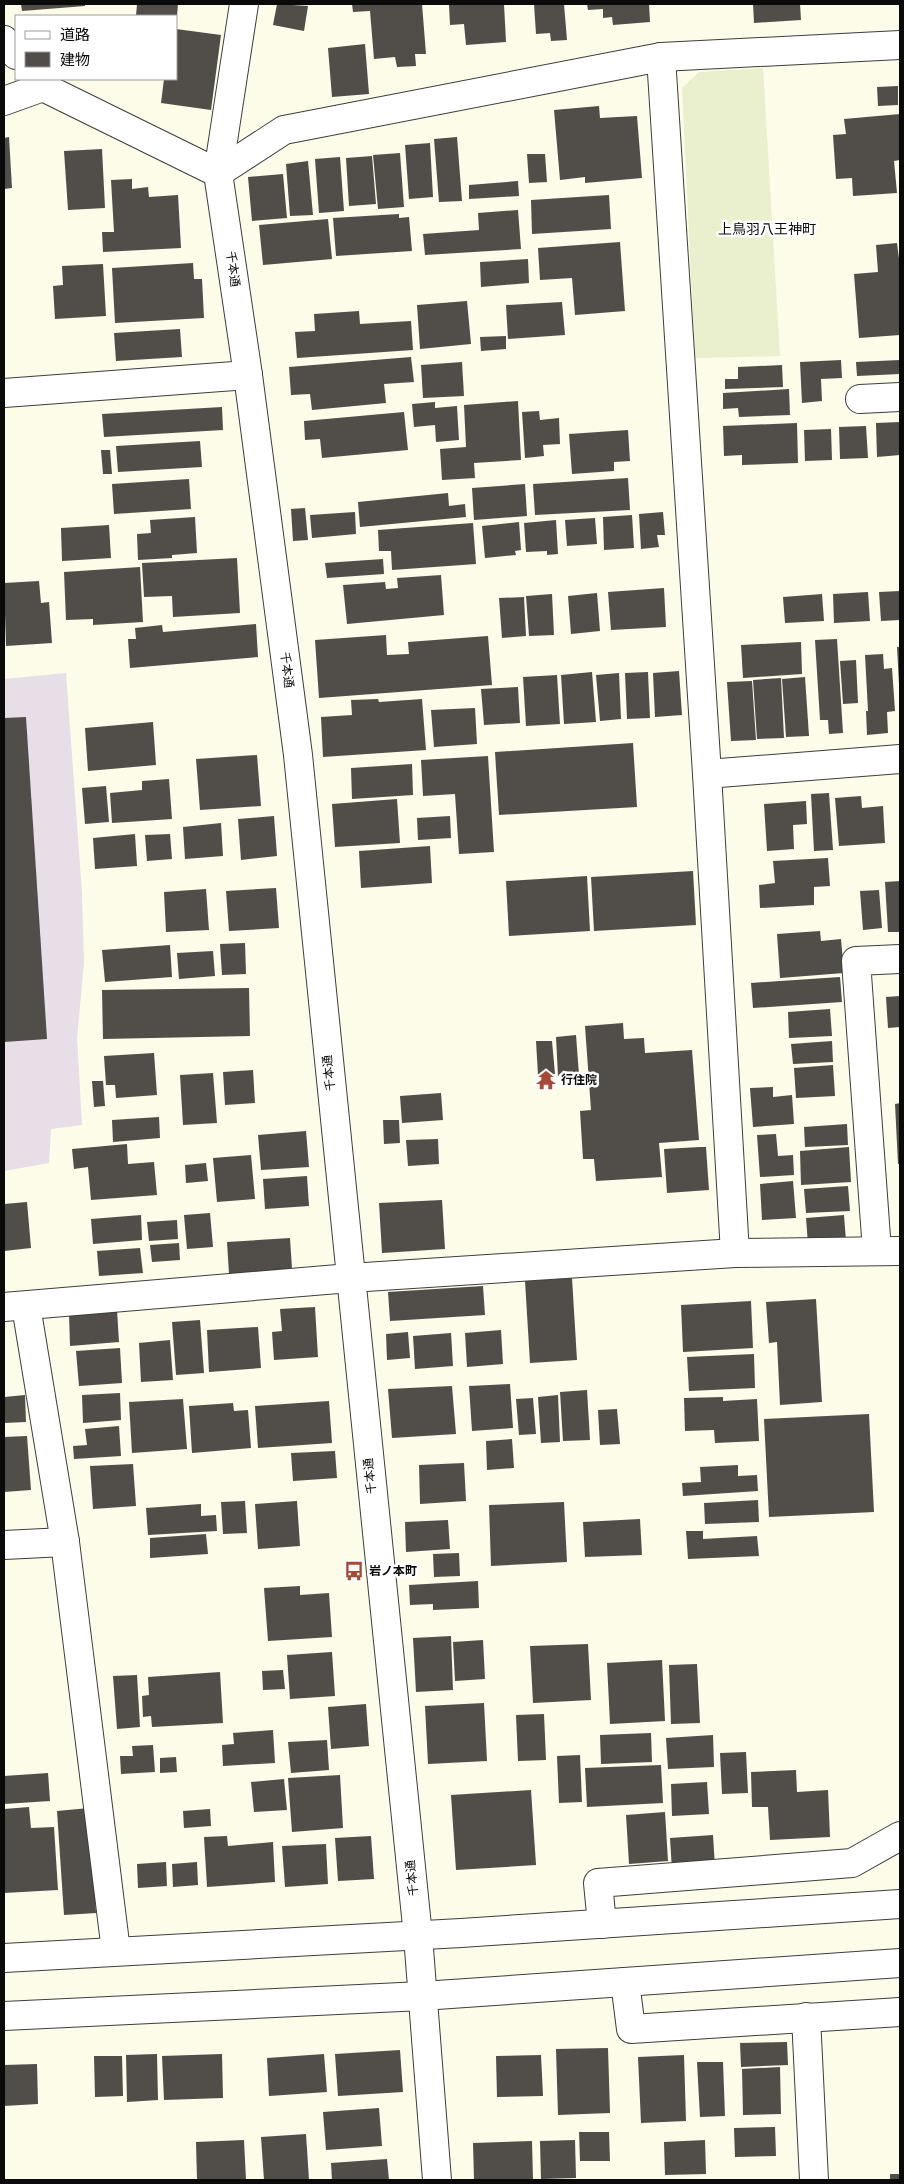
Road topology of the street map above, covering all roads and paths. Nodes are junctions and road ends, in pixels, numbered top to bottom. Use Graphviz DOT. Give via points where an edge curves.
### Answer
graph roads {
  1 [pos="244,4"];
  2 [pos="4,40"];
  3 [pos="900,46"];
  4 [pos="15,54"];
  5 [pos="660,57"];
  6 [pos="40,83"];
  7 [pos="4,101"];
  8 [pos="218,173"];
  9 [pos="248,374"];
  10 [pos="4,394"];
  11 [pos="900,397"];
  12 [pos="860,398"];
  13 [pos="900,759"];
  14 [pos="707,774"];
  15 [pos="900,959"];
  16 [pos="889,1251"];
  17 [pos="734,1253"];
  18 [pos="350,1278"];
  19 [pos="15,1307"];
  20 [pos="65,1542"];
  21 [pos="4,1544"];
  22 [pos="900,1836"];
  23 [pos="900,1904"];
  24 [pos="602,1924"];
  25 [pos="418,1936"];
  26 [pos="116,1951"];
  27 [pos="4,1958"];
  28 [pos="900,1963"];
  29 [pos="625,1982"];
  30 [pos="422,1996"];
  31 [pos="900,2012"];
  32 [pos="4,2016"];
  33 [pos="806,2017"];
  34 [pos="437,2180"];
  35 [pos="814,2180"];
  1 -- 8 [label="street, 千本通"];
  2 -- 4 [label="street"];
  3 -- 5 [label="street"];
  5 -- 8 [label="street" via="284,130"];
  5 -- 14 [label="street"];
  6 -- 7 [label="street"];
  6 -- 8 [label="street"];
  8 -- 9 [label="street, 千本通"];
  9 -- 10 [label="street"];
  9 -- 18 [label="street, 千本通" via="298,756"];
  11 -- 12 [label="street"];
  13 -- 14 [label="street"];
  14 -- 17 [label="street"];
  15 -- 16 [label="street" via="856,961"];
  16 -- 17 [label="street"];
  17 -- 18 [label="street"];
  18 -- 19 [label="street"];
  18 -- 25 [label="street, 千本通"];
  19 -- 20 [label="street"];
  20 -- 21 [label="street"];
  20 -- 26 [label="street"];
  22 -- 24 [label="street" via="852,1863 598,1883"];
  23 -- 24 [label="street"];
  24 -- 25 [label="street"];
  25 -- 26 [label="street"];
  25 -- 30 [label="street, 千本通"];
  26 -- 27 [label="street"];
  28 -- 29 [label="street"];
  29 -- 30 [label="street"];
  29 -- 33 [label="street" via="630,2029"];
  30 -- 32 [label="street"];
  30 -- 34 [label="street, 千本通"];
  31 -- 33 [label="street"];
  33 -- 35 [label="street"];
}
